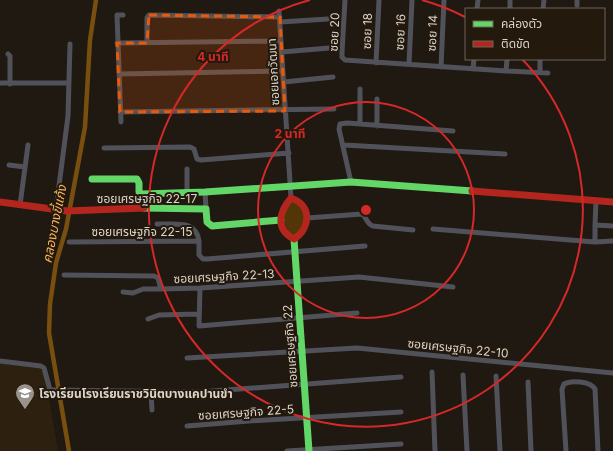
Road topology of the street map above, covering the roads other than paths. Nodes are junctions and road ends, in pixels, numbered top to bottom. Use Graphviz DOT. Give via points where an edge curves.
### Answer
graph roads {
  1 [pos="345,0"];
  2 [pos="379,0"];
  3 [pos="412,0"];
  4 [pos="444,0"];
  5 [pos="279,11"];
  6 [pos="123,15"];
  7 [pos="328,19"];
  8 [pos="280,20"];
  9 [pos="281,41"];
  10 [pos="117,43"];
  11 [pos="147,43"];
  12 [pos="70,44"];
  13 [pos="329,48"];
  14 [pos="282,52"];
  15 [pos="8,54"];
  16 [pos="474,60"];
  17 [pos="507,60"];
  18 [pos="540,60"];
  19 [pos="376,63"];
  20 [pos="409,64"];
  21 [pos="441,67"];
  22 [pos="473,69"];
  23 [pos="283,71"];
  24 [pos="506,71"];
  25 [pos="540,72"];
  26 [pos="548,73"];
  27 [pos="119,74"];
  28 [pos="334,77"];
  29 [pos="284,82"];
  30 [pos="69,83"];
  31 [pos="0,84"];
  32 [pos="10,84"];
  33 [pos="360,88"];
  34 [pos="377,99"];
  35 [pos="334,109"];
  36 [pos="285,111"];
  37 [pos="120,112"];
  38 [pos="121,122"];
  39 [pos="360,124"];
  40 [pos="377,126"];
  41 [pos="453,131"];
  42 [pos="28,145"];
  43 [pos="344,145"];
  44 [pos="104,148"];
  45 [pos="289,152"];
  46 [pos="505,154"];
  47 [pos="9,165"];
  48 [pos="25,167"];
  49 [pos="187,169"];
  50 [pos="92,179"];
  51 [pos="351,182"];
  52 [pos="291,187"];
  53 [pos="205,192"];
  54 [pos="187,193"];
  55 [pos="144,194"];
  56 [pos="291,198"];
  57 [pos="596,201"];
  58 [pos="0,202"];
  59 [pos="613,202"];
  60 [pos="20,205"];
  61 [pos="56,209"];
  62 [pos="144,209"];
  63 [pos="206,209"];
  64 [pos="307,218"];
  65 [pos="281,220"];
  66 [pos="157,224"];
  67 [pos="595,225"];
  68 [pos="613,226"];
  69 [pos="433,229"];
  70 [pos="413,230"];
  71 [pos="294,239"];
  72 [pos="199,241"];
  73 [pos="612,241"];
  74 [pos="69,242"];
  75 [pos="595,242"];
  76 [pos="365,246"];
  77 [pos="295,252"];
  78 [pos="64,275"];
  79 [pos="297,282"];
  80 [pos="453,287"];
  81 [pos="200,288"];
  82 [pos="161,289"];
  83 [pos="123,292"];
  84 [pos="357,313"];
  85 [pos="198,314"];
  86 [pos="299,318"];
  87 [pos="148,319"];
  88 [pos="301,350"];
  89 [pos="187,358"];
  90 [pos="0,361"];
  91 [pos="432,372"];
  92 [pos="613,373"];
  93 [pos="463,376"];
  94 [pos="496,376"];
  95 [pos="401,377"];
  96 [pos="528,382"];
  97 [pos="304,385"];
  98 [pos="151,392"];
  99 [pos="152,410"];
  100 [pos="401,412"];
  101 [pos="306,418"];
  102 [pos="187,426"];
  103 [pos="401,444"];
  104 [pos="287,451"];
  105 [pos="309,451"];
  106 [pos="435,451"];
  107 [pos="467,451"];
  108 [pos="500,451"];
  109 [pos="531,451"];
  110 [pos="566,451"];
  111 [pos="598,451"];
  1 -- 19 [label="street, ซอย 20" via="342,57 348,61"];
  2 -- 19 [label="street, ซอย 18"];
  3 -- 20 [label="street, ซอย 16"];
  4 -- 21 [label="street, ซอย 14"];
  5 -- 8 [label="street, ซอยเอกวัฒนา"];
  6 -- 10 [label="street" via="117,15"];
  7 -- 8 [label="street"];
  8 -- 9 [label="street, ซอยเอกวัฒนา"];
  8 -- 11 [label="street" via="149,15"];
  9 -- 11 [label="street"];
  9 -- 14 [label="street, ซอยเอกวัฒนา"];
  10 -- 11 [label="street"];
  10 -- 27 [label="street"];
  12 -- 30 [label="street"];
  13 -- 14 [label="street"];
  14 -- 23 [label="street, ซอยเอกวัฒนา"];
  15 -- 32 [label="street"];
  16 -- 22 [label="street"];
  17 -- 24 [label="street"];
  18 -- 25 [label="street"];
  19 -- 20 [label="street"];
  20 -- 21 [label="street"];
  21 -- 22 [label="street"];
  22 -- 24 [label="street"];
  23 -- 27 [label="street"];
  23 -- 29 [label="street, ซอยเอกวัฒนา"];
  24 -- 25 [label="street"];
  25 -- 26 [label="street"];
  27 -- 37 [label="street"];
  28 -- 29 [label="street"];
  29 -- 36 [label="street, ซอยเอกวัฒนา"];
  30 -- 32 [label="street"];
  30 -- 61 [label="street" via="68,116"];
  31 -- 32 [label="street"];
  33 -- 39 [label="street"];
  34 -- 40 [label="street"];
  35 -- 36 [label="street"];
  36 -- 37 [label="street"];
  36 -- 45 [label="street, ซอยเอกวัฒนา"];
  37 -- 38 [label="street"];
  39 -- 40 [label="street"];
  39 -- 43 [label="street" via="343,123 339,126"];
  40 -- 41 [label="street"];
  42 -- 48 [label="street"];
  43 -- 46 [label="street"];
  43 -- 51 [label="street"];
  44 -- 45 [label="street" via="190,147 194,149 197,159 201,160"];
  45 -- 52 [label="street"];
  47 -- 48 [label="street"];
  48 -- 60 [label="street"];
  49 -- 54 [label="street"];
  50 -- 55 [label="street" via="137,179 139,192"];
  51 -- 52 [label="street"];
  51 -- 57 [label="street"];
  52 -- 53 [label="street"];
  52 -- 56 [label="street"];
  53 -- 54 [label="street"];
  53 -- 63 [label="street"];
  54 -- 55 [label="street"];
  55 -- 62 [label="street"];
  56 -- 64 [label="street" via="300,202"];
  56 -- 65 [label="street" via="282,210"];
  57 -- 59 [label="street"];
  57 -- 67 [label="street"];
  58 -- 60 [label="street, ซอยเศรษฐกิจ 22-17"];
  60 -- 61 [label="street, ซอยเศรษฐกิจ 22-17"];
  61 -- 62 [label="street, ซอยเศรษฐกิจ 22-17"];
  62 -- 63 [label="street, ซอยเศรษฐกิจ 22-17"];
  63 -- 65 [label="street, ซอยเศรษฐกิจ 22-17" via="207,222 212,226"];
  64 -- 70 [label="street" via="362,214 372,226"];
  64 -- 71 [label="street" via="303,232"];
  65 -- 71 [label="street" via="286,234"];
  66 -- 72 [label="street" via="192,226"];
  67 -- 68 [label="street"];
  67 -- 75 [label="street"];
  69 -- 75 [label="street"];
  71 -- 77 [label="street, ซอยเศรษฐกิจ 22"];
  72 -- 74 [label="street, ซอยเศรษฐกิจ 22-15"];
  72 -- 77 [label="street, ซอยเศรษฐกิจ 22-15" via="199,255 203,259"];
  73 -- 75 [label="street"];
  76 -- 77 [label="street, ซอยเศรษฐกิจ 22-15"];
  77 -- 79 [label="street, ซอยเศรษฐกิจ 22"];
  78 -- 82 [label="street, ซอยเศรษฐกิจ 22-13" via="154,276 158,278"];
  79 -- 80 [label="street, ซอยเศรษฐกิจ 22-13" via="360,277"];
  79 -- 81 [label="street, ซอยเศรษฐกิจ 22-13"];
  79 -- 86 [label="street, ซอยเศรษฐกิจ 22"];
  81 -- 82 [label="street, ซอยเศรษฐกิจ 22-13"];
  81 -- 85 [label="street"];
  82 -- 83 [label="street"];
  84 -- 86 [label="street"];
  85 -- 86 [label="street" via="199,326"];
  85 -- 87 [label="street" via="159,315"];
  86 -- 88 [label="street, ซอยเศรษฐกิจ 22"];
  88 -- 89 [label="street, ซอยเศรษฐกิจ 22-10"];
  88 -- 92 [label="street, ซอยเศรษฐกิจ 22-10" via="357,348"];
  88 -- 97 [label="street, ซอยเศรษฐกิจ 22"];
  90 -- 98 [label="street" via="41,366 44,368 50,390"];
  91 -- 106 [label="street"];
  93 -- 107 [label="street"];
  94 -- 108 [label="street"];
  95 -- 97 [label="street"];
  96 -- 109 [label="street"];
  97 -- 98 [label="street" via="200,392"];
  97 -- 101 [label="street, ซอยเศรษฐกิจ 22"];
  98 -- 99 [label="street"];
  100 -- 101 [label="street, ซอยเศรษฐกิจ 22-5"];
  101 -- 102 [label="street, ซอยเศรษฐกิจ 22-5"];
  101 -- 105 [label="street, ซอยเศรษฐกิจ 22"];
  103 -- 105 [label="street"];
  104 -- 105 [label="street"];
  110 -- 111 [label="street" via="562,386 568,382 591,384 595,389"];
}
